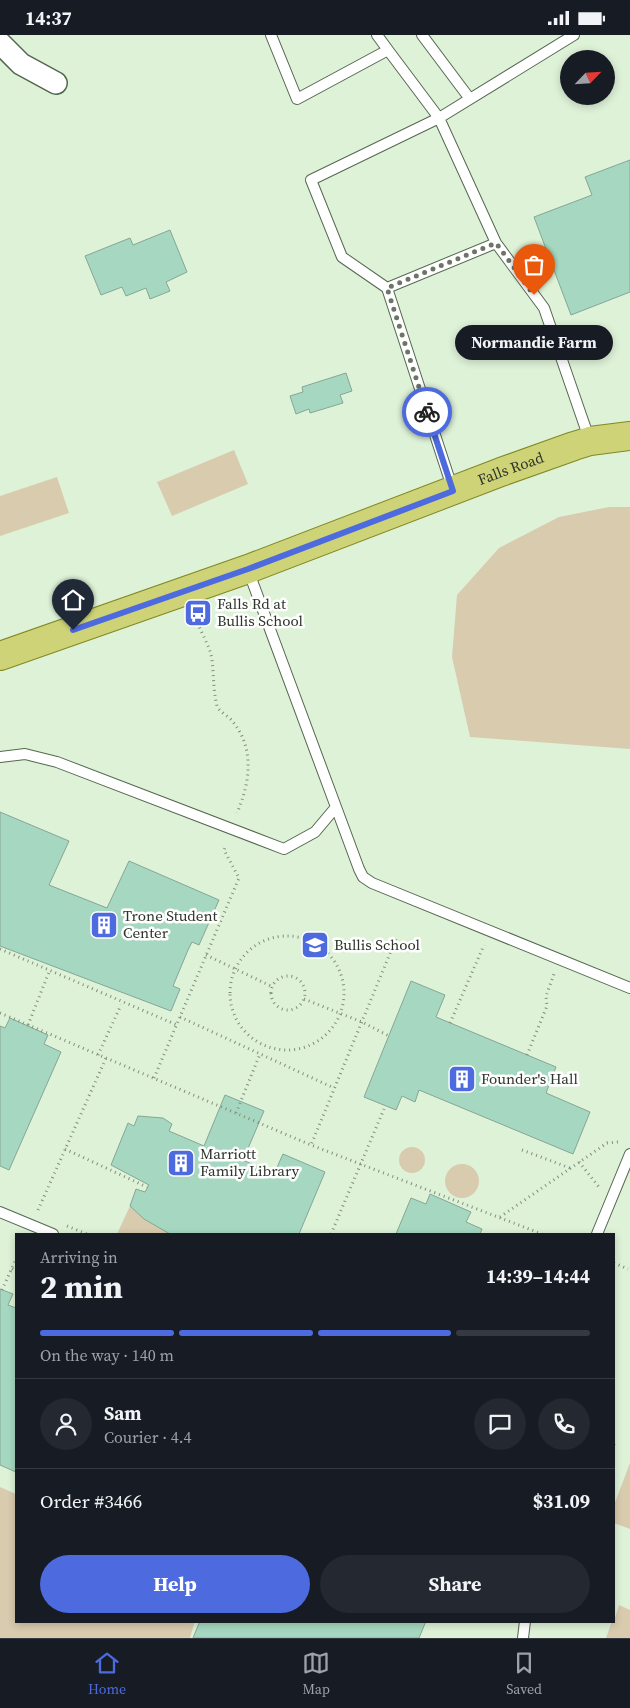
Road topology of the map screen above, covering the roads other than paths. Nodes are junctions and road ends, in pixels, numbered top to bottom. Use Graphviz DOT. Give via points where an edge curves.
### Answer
graph roads {
  1 [pos="271,35"];
  2 [pos="377,35"];
  3 [pos="422,35"];
  4 [pos="574,35"];
  5 [pos="0,43"];
  6 [pos="388,50"];
  7 [pos="56,83"];
  8 [pos="470,99"];
  9 [pos="438,118"];
  10 [pos="496,243"];
  11 [pos="387,288"];
  12 [pos="630,436"];
  13 [pos="590,441"];
  14 [pos="453,491"];
  15 [pos="248,569"];
  16 [pos="0,655"];
  17 [pos="0,757"];
  18 [pos="336,807"];
  19 [pos="630,988"];
  20 [pos="630,1153"];
  21 [pos="0,1212"];
  22 [pos="51,1233"];
  23 [pos="597,1233"];
  24 [pos="525,1623"];
  25 [pos="523,1638"];
  1 -- 6 [label="lane" via="297,99"];
  2 -- 6 [label="lane"];
  3 -- 8 [label="lane"];
  4 -- 8 [label="lane"];
  5 -- 7 [label="street" via="21,64"];
  6 -- 9 [label="lane"];
  8 -- 9 [label="lane"];
  9 -- 10 [label="lane"];
  9 -- 11 [label="lane" via="312,180 342,257"];
  10 -- 11 [label="lane"];
  10 -- 13 [label="lane" via="544,308"];
  11 -- 14 [label="lane"];
  12 -- 13 [label="main road, Falls Road"];
  13 -- 14 [label="main road, Falls Road"];
  14 -- 15 [label="main road, Falls Road"];
  15 -- 16 [label="main road, Falls Road"];
  15 -- 18 [label="lane"];
  17 -- 18 [label="lane" via="24,754 57,762 284,849 316,832"];
  18 -- 19 [label="lane" via="363,877 372,883"];
  20 -- 23 [label="lane"];
  21 -- 22 [label="lane"];
  24 -- 25 [label="lane"];
}
